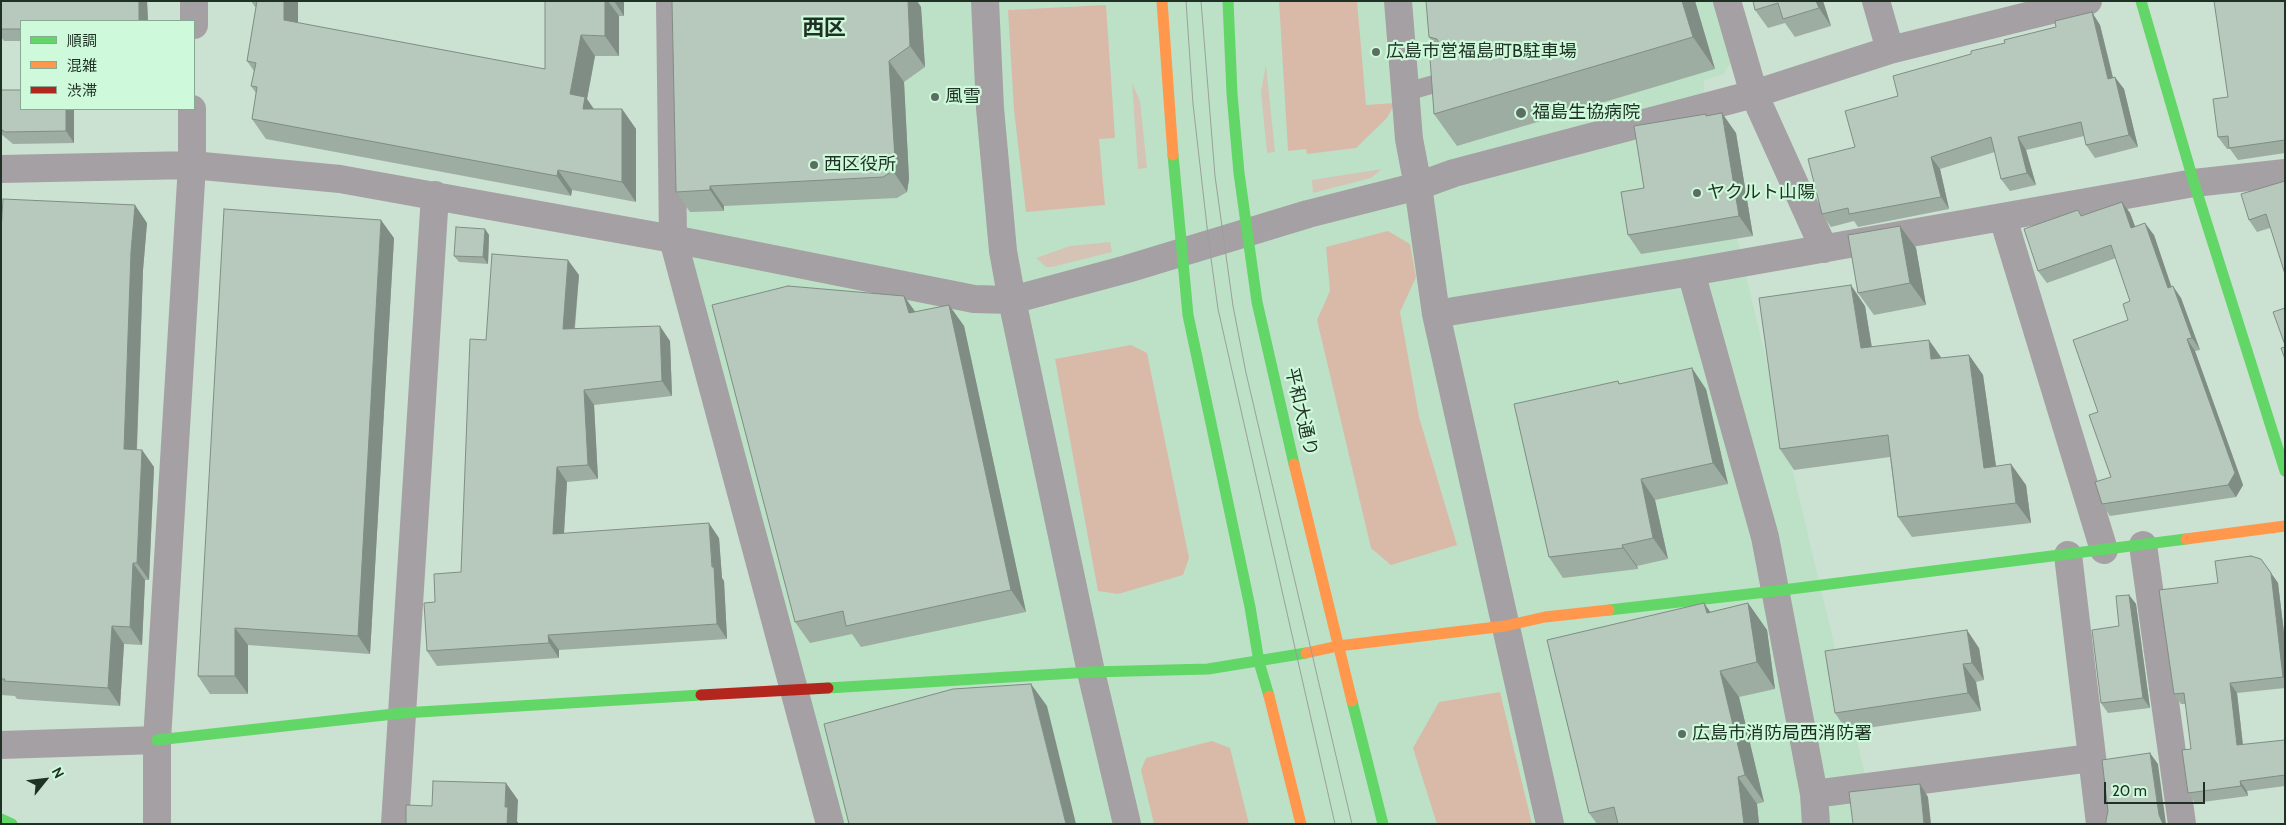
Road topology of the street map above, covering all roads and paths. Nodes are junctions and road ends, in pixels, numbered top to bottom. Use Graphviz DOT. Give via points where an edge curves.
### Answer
graph roads {
  1 [pos="194,1"];
  2 [pos="670,1"];
  3 [pos="985,1"];
  4 [pos="1162,1"];
  5 [pos="1228,1"];
  6 [pos="1398,1"];
  7 [pos="1727,1"];
  8 [pos="1876,1"];
  9 [pos="2088,1"];
  10 [pos="2141,1"];
  11 [pos="194,20"];
  12 [pos="1890,50"];
  13 [pos="1452,79"];
  14 [pos="1406,92"];
  15 [pos="1754,94"];
  16 [pos="192,110"];
  17 [pos="192,165"];
  18 [pos="1,169"];
  19 [pos="2285,173"];
  20 [pos="2194,184"];
  21 [pos="1418,186"];
  22 [pos="434,195"];
  23 [pos="2003,218"];
  24 [pos="1247,232"];
  25 [pos="673,239"];
  26 [pos="1824,249"];
  27 [pos="1181,252"];
  28 [pos="1691,272"];
  29 [pos="1012,300"];
  30 [pos="1436,314"];
  31 [pos="2285,471"];
  32 [pos="2285,526"];
  33 [pos="2143,545"];
  34 [pos="2104,550"];
  35 [pos="2068,555"];
  36 [pos="1776,592"];
  37 [pos="1505,626"];
  38 [pos="1338,646"];
  39 [pos="1259,662"];
  40 [pos="1091,672"];
  41 [pos="793,689"];
  42 [pos="403,713"];
  43 [pos="157,740"];
  44 [pos="1,745"];
  45 [pos="2091,758"];
  46 [pos="1814,794"];
  47 [pos="1,819"];
  48 [pos="12,824"];
  49 [pos="157,824"];
  50 [pos="395,824"];
  51 [pos="830,824"];
  52 [pos="1128,824"];
  53 [pos="1301,824"];
  54 [pos="1383,824"];
  55 [pos="1550,824"];
  56 [pos="1816,824"];
  57 [pos="2100,824"];
  58 [pos="2182,824"];
  1 -- 11 [label="street"];
  2 -- 25 [label="street"];
  3 -- 29 [label="street" via="990,108"];
  4 -- 27 [label="street"];
  5 -- 24 [label="street, 平和大通り" via="1233,104"];
  6 -- 14 [label="street"];
  7 -- 15 [label="street"];
  8 -- 12 [label="street"];
  9 -- 12 [label="street"];
  10 -- 20 [label="street"];
  12 -- 15 [label="street"];
  13 -- 14 [label="lane"];
  14 -- 21 [label="street" via="1409,139"];
  15 -- 21 [label="street" via="1454,173"];
  15 -- 26 [label="street"];
  16 -- 17 [label="street"];
  17 -- 18 [label="street"];
  17 -- 22 [label="street" via="340,178"];
  17 -- 43 [label="street"];
  19 -- 20 [label="street"];
  20 -- 23 [label="street"];
  20 -- 31 [label="street"];
  21 -- 24 [label="street"];
  21 -- 30 [label="street"];
  22 -- 25 [label="street"];
  22 -- 42 [label="street"];
  23 -- 26 [label="street"];
  23 -- 34 [label="street"];
  24 -- 27 [label="street"];
  24 -- 38 [label="street, 平和大通り" via="1258,302"];
  25 -- 29 [label="street" via="974,299"];
  25 -- 41 [label="street"];
  26 -- 28 [label="street"];
  27 -- 29 [label="street"];
  27 -- 39 [label="street" via="1188,315"];
  28 -- 30 [label="street"];
  28 -- 36 [label="street" via="1765,536"];
  29 -- 40 [label="street"];
  30 -- 37 [label="street"];
  32 -- 33 [label="street"];
  33 -- 34 [label="street"];
  33 -- 58 [label="street"];
  34 -- 35 [label="street"];
  35 -- 36 [label="street"];
  35 -- 45 [label="street"];
  36 -- 37 [label="street" via="1545,617"];
  36 -- 46 [label="street"];
  37 -- 38 [label="street"];
  37 -- 55 [label="street"];
  38 -- 39 [label="street"];
  38 -- 54 [label="street, 平和大通り"];
  39 -- 40 [label="street" via="1208,669"];
  39 -- 53 [label="street"];
  40 -- 41 [label="street"];
  40 -- 52 [label="street"];
  41 -- 42 [label="street"];
  41 -- 51 [label="street"];
  42 -- 43 [label="street"];
  42 -- 50 [label="street"];
  43 -- 44 [label="street"];
  43 -- 49 [label="street"];
  45 -- 46 [label="street"];
  45 -- 57 [label="street"];
  46 -- 56 [label="street"];
  47 -- 48 [label="street"];
}
